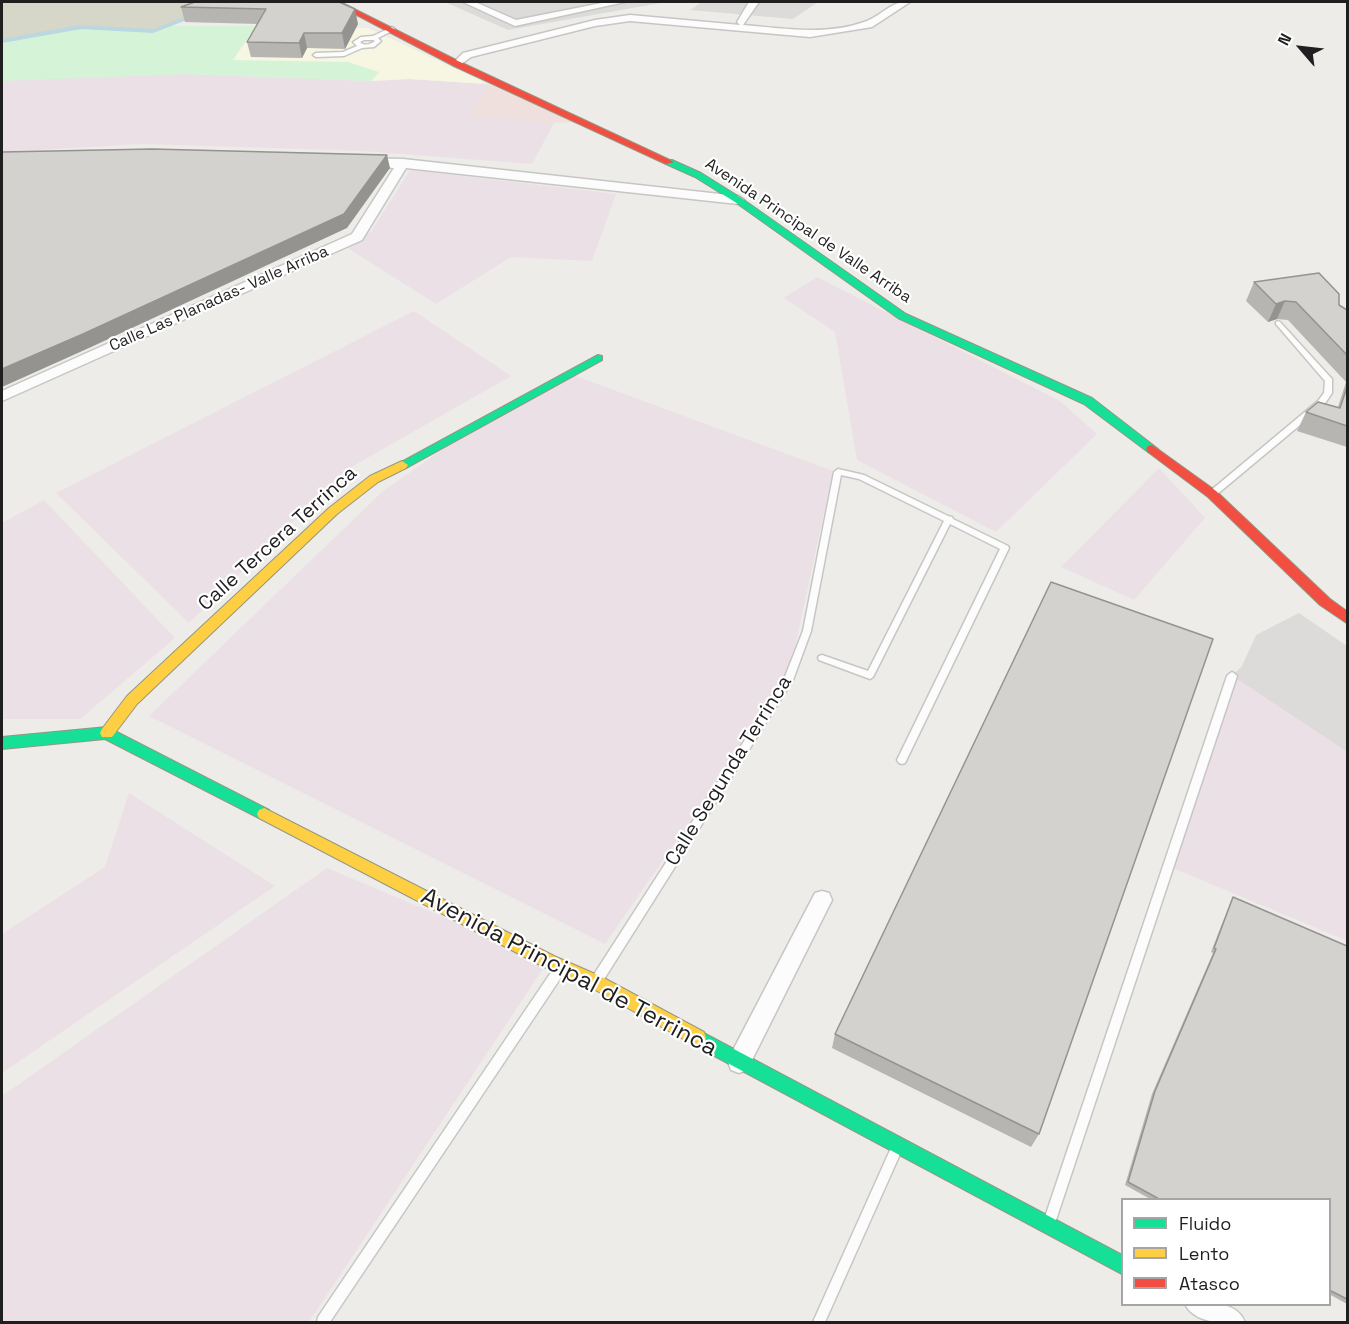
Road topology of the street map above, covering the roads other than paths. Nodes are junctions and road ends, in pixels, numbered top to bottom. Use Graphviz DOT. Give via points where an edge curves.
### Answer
graph roads {
  1 [pos="335,2"];
  2 [pos="468,2"];
  3 [pos="554,2"];
  4 [pos="620,2"];
  5 [pos="754,2"];
  6 [pos="887,2"];
  7 [pos="904,2"];
  8 [pos="574,10"];
  9 [pos="593,21"];
  10 [pos="742,22"];
  11 [pos="392,29"];
  12 [pos="316,55"];
  13 [pos="455,62"];
  14 [pos="356,162"];
  15 [pos="403,163"];
  16 [pos="738,200"];
  17 [pos="1278,323"];
  18 [pos="598,358"];
  19 [pos="2,396"];
  20 [pos="1212,494"];
  21 [pos="949,519"];
  22 [pos="1347,619"];
  23 [pos="822,658"];
  24 [pos="1232,676"];
  25 [pos="106,733"];
  26 [pos="2,743"];
  27 [pos="902,760"];
  28 [pos="822,900"];
  29 [pos="562,967"];
  30 [pos="596,982"];
  31 [pos="740,1062"];
  32 [pos="897,1147"];
  33 [pos="1048,1225"];
  34 [pos="1121,1264"];
  35 [pos="1200,1306"];
  36 [pos="323,1323"];
  37 [pos="819,1323"];
  38 [pos="1232,1323"];
  1 -- 11 [label="street, Avenida Principal de Valle Arriba"];
  2 -- 8 [label="street" via="515,23"];
  3 -- 8 [label="street"];
  4 -- 8 [label="street"];
  5 -- 10 [label="street"];
  6 -- 10 [label="street" via="861,21 806,28"];
  7 -- 13 [label="street" via="868,25 810,34 630,18 466,55"];
  8 -- 9 [label="street"];
  9 -- 10 [label="street" via="672,15"];
  9 -- 13 [label="street" via="462,53"];
  11 -- 12 [label="lane" via="374,38 378,41 375,44 344,54"];
  11 -- 13 [label="street, Avenida Principal de Valle Arriba"];
  13 -- 16 [label="street, Avenida Principal de Valle Arriba" via="698,175"];
  14 -- 15 [label="street"];
  15 -- 16 [label="street"];
  15 -- 19 [label="street, Calle Las Planadas- Valle Arriba" via="357,237"];
  16 -- 20 [label="street, Avenida Principal de Valle Arriba" via="902,316 1088,400"];
  17 -- 20 [label="lane" via="1329,381 1329,393"];
  18 -- 25 [label="street, Calle Tercera Terrinca" via="374,479 333,512 132,700"];
  20 -- 22 [label="street, Avenida Principal de Valle Arriba"];
  21 -- 23 [label="lane" via="870,675"];
  21 -- 27 [label="lane" via="1005,548"];
  21 -- 30 [label="lane, Calle Segunda Terrinca" via="861,477 837,472 807,631 788,680"];
  24 -- 33 [label="lane"];
  25 -- 26 [label="street"];
  25 -- 29 [label="street, Avenida Principal de Terrinca"];
  28 -- 31 [label="street"];
  29 -- 30 [label="street, Avenida Principal de Terrinca"];
  29 -- 36 [label="lane"];
  30 -- 31 [label="street, Avenida Principal de Terrinca"];
  31 -- 32 [label="street, Avenida Principal de Terrinca"];
  32 -- 33 [label="street, Avenida Principal de Terrinca"];
  32 -- 37 [label="lane"];
  33 -- 34 [label="street, Avenida Principal de Terrinca"];
  35 -- 38 [label="street"];
}
